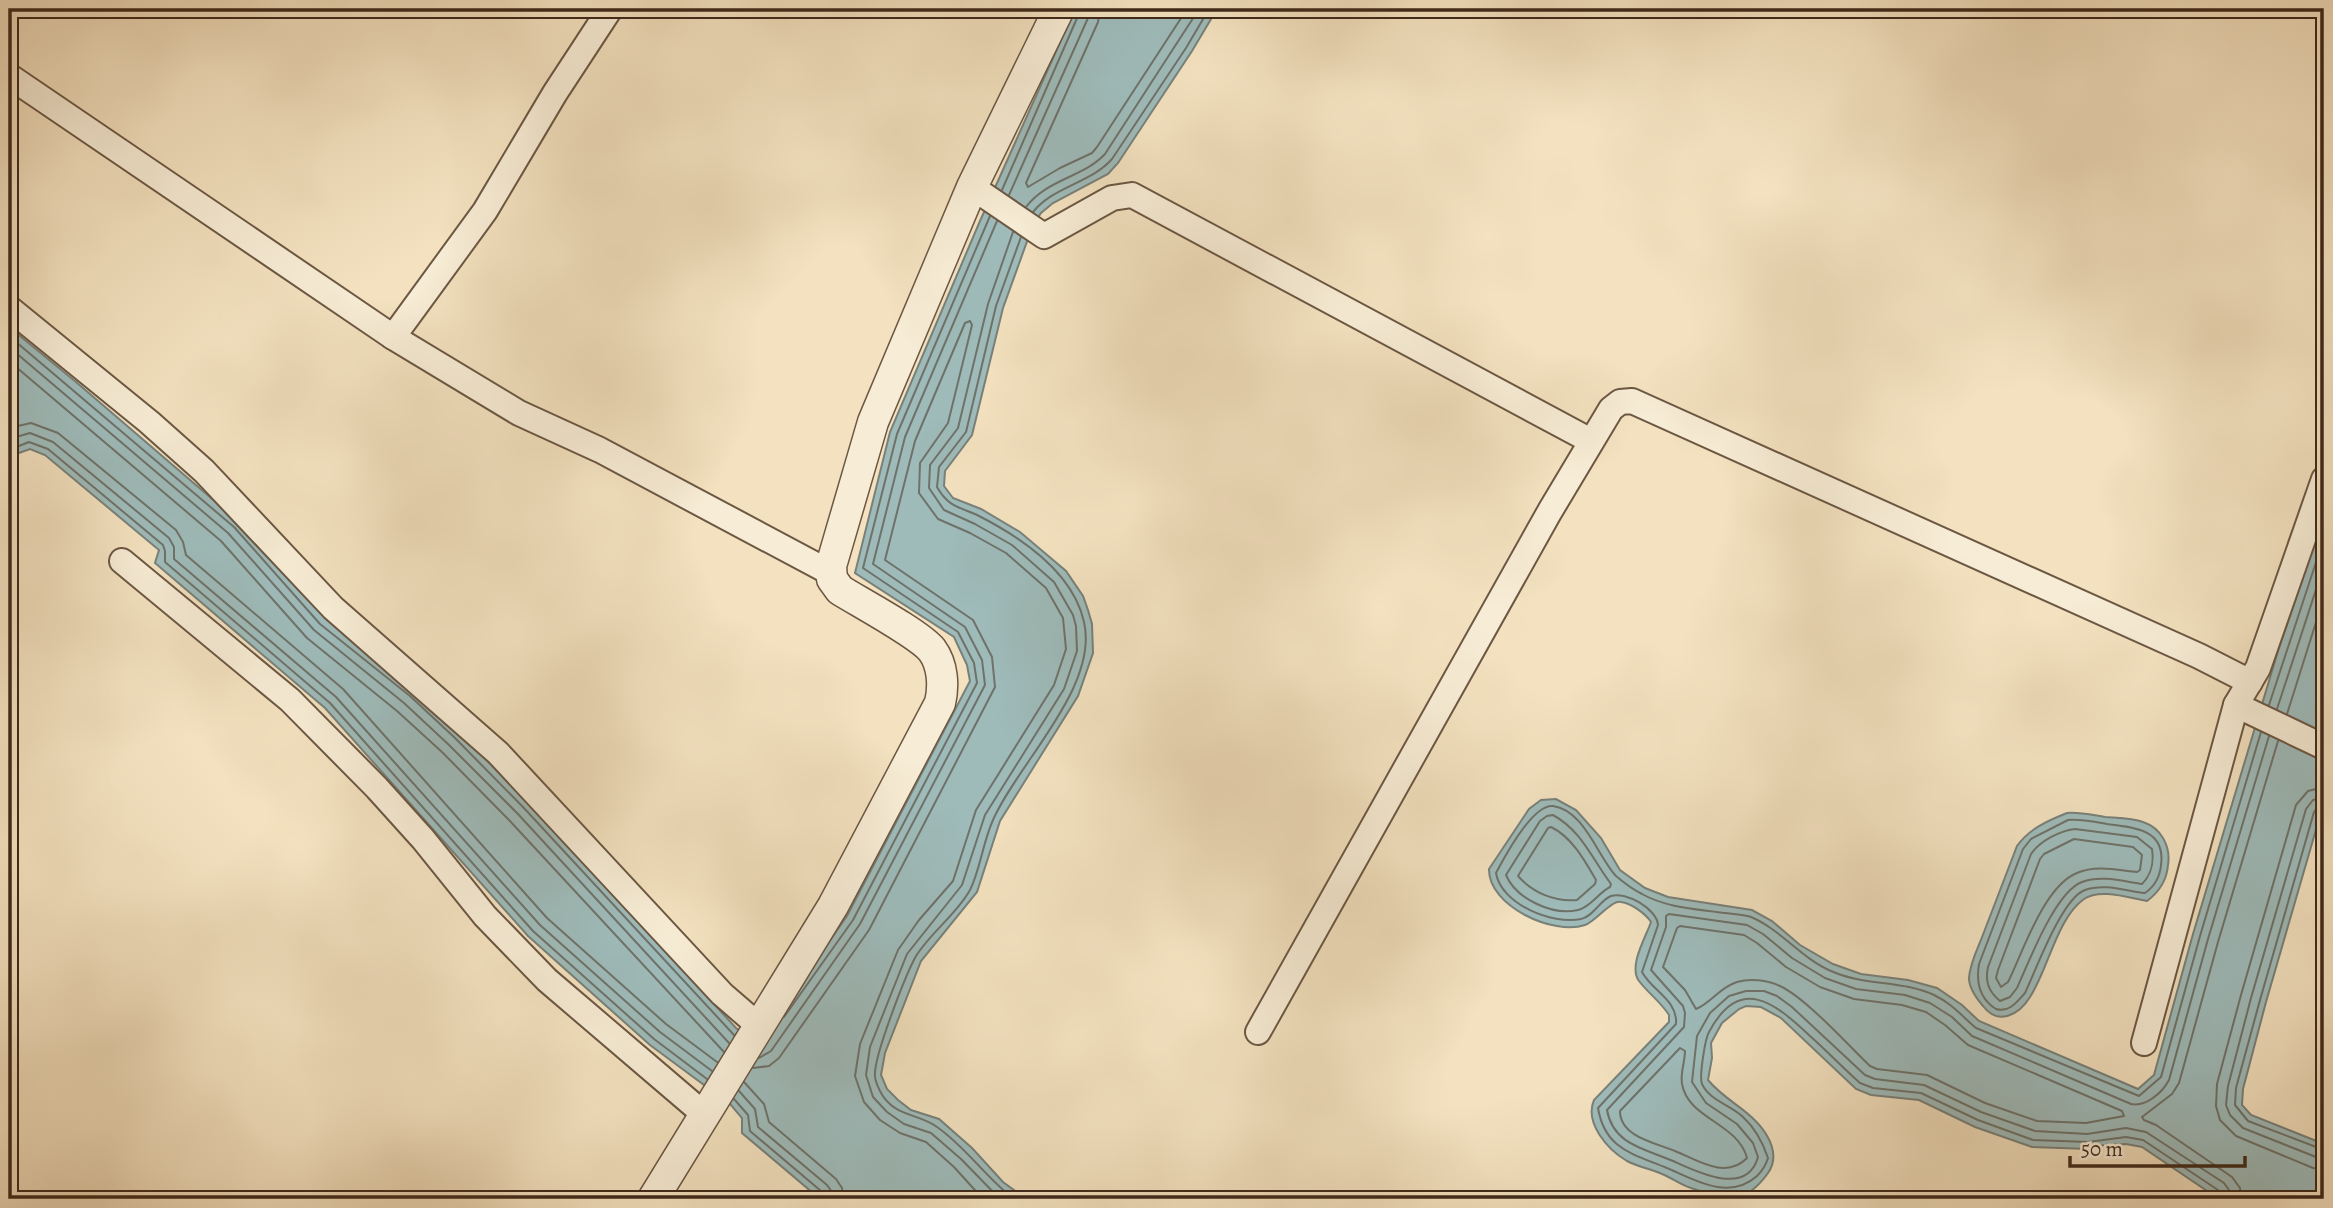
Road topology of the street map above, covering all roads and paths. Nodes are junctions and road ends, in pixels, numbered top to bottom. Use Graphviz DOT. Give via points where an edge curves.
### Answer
graph roads {
  1 [pos="610,9"];
  2 [pos="1059,9"];
  3 [pos="9,76"];
  4 [pos="977,191"];
  5 [pos="9,308"];
  6 [pos="393,337"];
  7 [pos="1591,442"];
  8 [pos="2324,479"];
  9 [pos="122,561"];
  10 [pos="831,573"];
  11 [pos="2250,682"];
  12 [pos="2244,709"];
  13 [pos="2324,747"];
  14 [pos="756,1031"];
  15 [pos="1258,1032"];
  16 [pos="2144,1043"];
  17 [pos="707,1112"];
  18 [pos="653,1199"];
  1 -- 6 [label="street" via="485,211"];
  2 -- 4 [label="street"];
  3 -- 6 [label="street"];
  4 -- 7 [label="street" via="1044,236 1112,198 1132,195"];
  4 -- 10 [label="street" via="873,422"];
  5 -- 14 [label="street" via="204,471 333,608 512,766"];
  6 -- 10 [label="street" via="519,413 600,450"];
  7 -- 11 [label="street" via="1611,408 1632,401"];
  7 -- 15 [label="street"];
  8 -- 11 [label="street"];
  9 -- 17 [label="street" via="290,700 377,788 485,916 547,980"];
  10 -- 14 [label="street" via="840,590 931,649 940,670 942,693 833,906"];
  11 -- 12 [label="street"];
  12 -- 13 [label="street"];
  12 -- 16 [label="street"];
  14 -- 17 [label="street"];
  17 -- 18 [label="street"];
}
